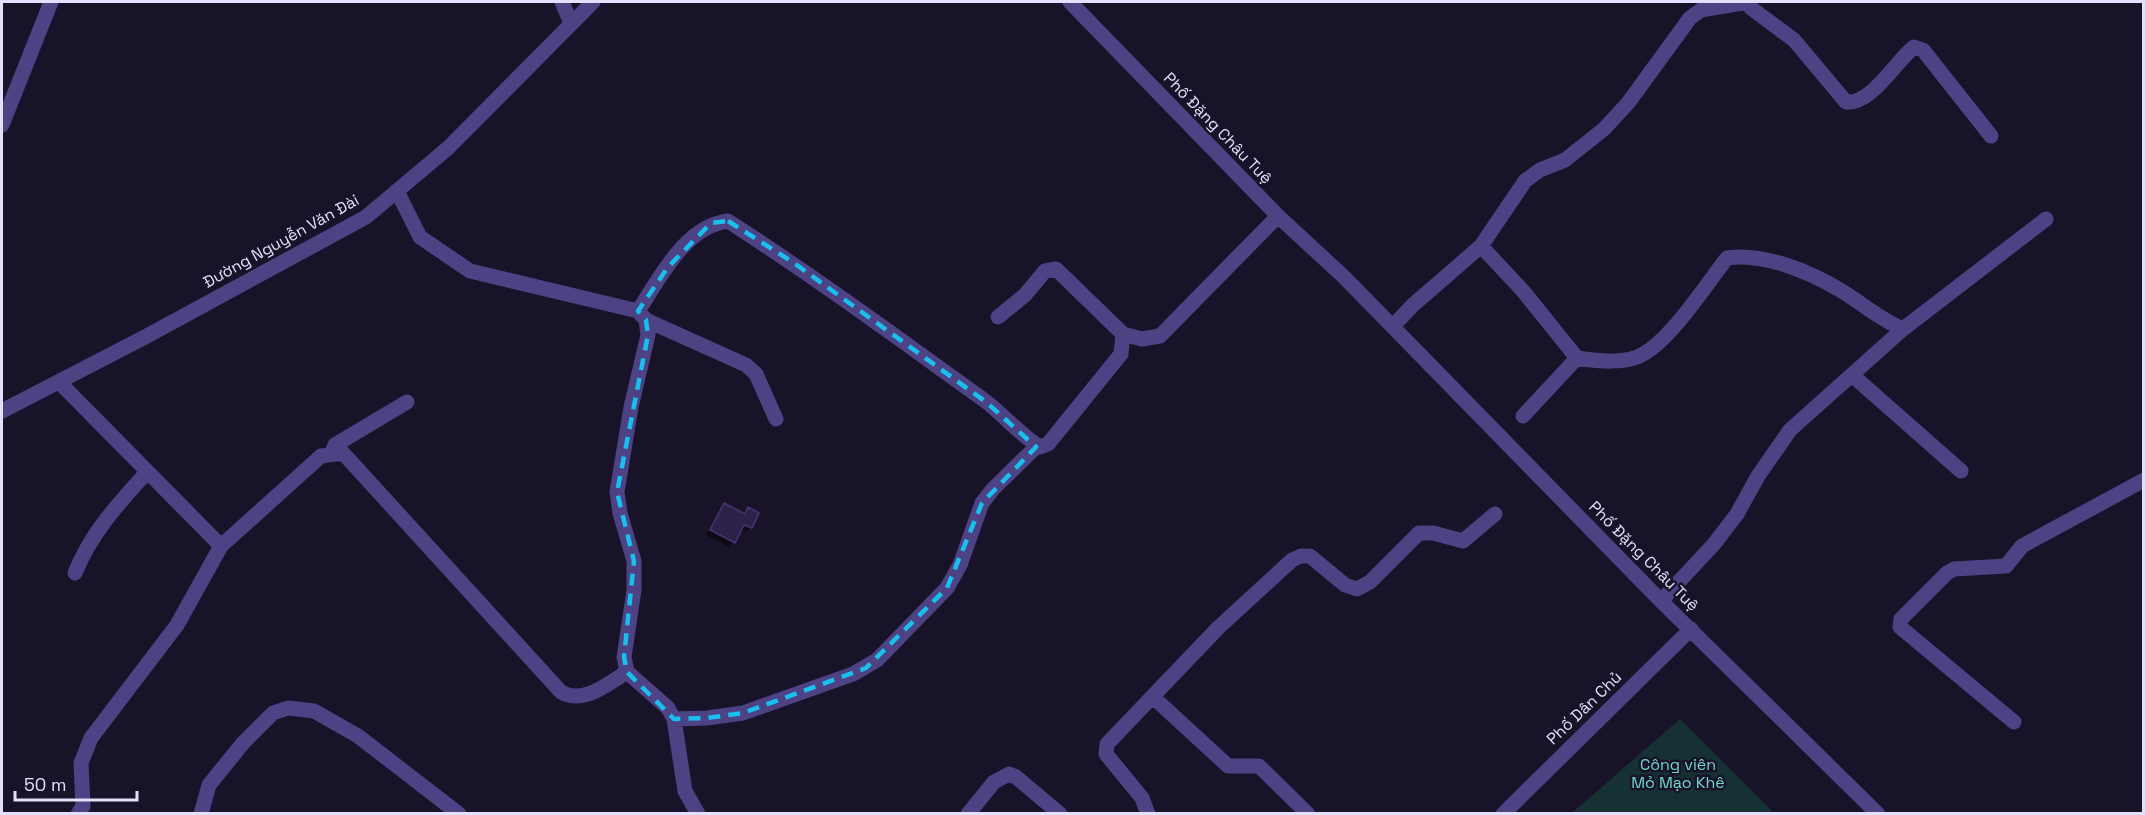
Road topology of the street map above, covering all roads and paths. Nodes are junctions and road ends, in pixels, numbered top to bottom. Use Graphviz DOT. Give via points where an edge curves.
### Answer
graph roads {
  1 [pos="51,2"];
  2 [pos="562,2"];
  3 [pos="593,2"];
  4 [pos="1070,2"];
  5 [pos="1748,2"];
  6 [pos="572,23"];
  7 [pos="2,125"];
  8 [pos="1991,136"];
  9 [pos="397,191"];
  10 [pos="1278,216"];
  11 [pos="2046,219"];
  12 [pos="1481,246"];
  13 [pos="642,316"];
  14 [pos="998,316"];
  15 [pos="1390,324"];
  16 [pos="1903,329"];
  17 [pos="1124,334"];
  18 [pos="1577,358"];
  19 [pos="1852,375"];
  20 [pos="59,382"];
  21 [pos="407,402"];
  22 [pos="2,411"];
  23 [pos="1523,416"];
  24 [pos="776,419"];
  25 [pos="1040,447"];
  26 [pos="332,452"];
  27 [pos="1960,471"];
  28 [pos="147,472"];
  29 [pos="2144,480"];
  30 [pos="1495,514"];
  31 [pos="221,546"];
  32 [pos="75,573"];
  33 [pos="1661,601"];
  34 [pos="1691,629"];
  35 [pos="627,672"];
  36 [pos="1153,697"];
  37 [pos="674,718"];
  38 [pos="2014,722"];
  39 [pos="78,813"];
  40 [pos="201,813"];
  41 [pos="459,813"];
  42 [pos="698,813"];
  43 [pos="968,813"];
  44 [pos="1059,813"];
  45 [pos="1148,813"];
  46 [pos="1308,813"];
  47 [pos="1503,813"];
  48 [pos="1878,813"];
  1 -- 7 [label="street"];
  2 -- 6 [label="street"];
  3 -- 6 [label="street, Đường Nguyễn Văn Đài"];
  4 -- 10 [label="street, Phố Đặng Châu Tuệ"];
  5 -- 8 [label="street" via="1794,40 1846,102 1855,103 1868,95 1914,46 1923,50"];
  5 -- 12 [label="street" via="1701,10 1690,18 1628,103 1604,129 1565,160 1525,181"];
  6 -- 9 [label="street, Đường Nguyễn Văn Đài" via="448,148"];
  9 -- 13 [label="street" via="420,237 470,271"];
  9 -- 20 [label="street, Đường Nguyễn Văn Đài" via="366,217"];
  10 -- 15 [label="street, Phố Đặng Châu Tuệ"];
  10 -- 17 [label="street" via="1160,336 1142,339"];
  11 -- 16 [label="street"];
  12 -- 15 [label="street"];
  12 -- 18 [label="street"];
  13 -- 24 [label="street" via="746,365 756,374"];
  13 -- 25 [label="street" via="668,267 695,235 711,223 728,221 794,263 986,402"];
  13 -- 35 [label="street" via="648,336 617,492 634,561 634,590 624,657"];
  14 -- 17 [label="street" via="1025,295 1045,271 1056,269"];
  15 -- 33 [label="street, Phố Đặng Châu Tuệ"];
  16 -- 18 [label="street" via="1804,272 1739,256 1727,258 1668,332 1645,354 1626,360"];
  16 -- 19 [label="street"];
  17 -- 25 [label="street" via="1121,354 1048,444"];
  18 -- 23 [label="street"];
  19 -- 27 [label="street"];
  19 -- 33 [label="street" via="1790,430 1737,514"];
  20 -- 22 [label="street, Đường Nguyễn Văn Đài"];
  20 -- 28 [label="street"];
  21 -- 26 [label="street" via="335,446"];
  25 -- 37 [label="street" via="982,503 960,565 947,588 878,660 853,674 743,713"];
  26 -- 31 [label="street" via="321,456"];
  26 -- 35 [label="street" via="343,453 351,461 561,692 585,696"];
  28 -- 31 [label="street"];
  28 -- 32 [label="street" via="86,545"];
  29 -- 38 [label="street" via="2022,546 2006,566 1954,569 1947,573 1901,619 1900,627"];
  30 -- 36 [label="street" via="1463,541 1419,532 1370,582 1357,589 1345,585 1310,556 1292,560 1218,628"];
  31 -- 39 [label="street" via="177,625 91,738 81,763 82,806"];
  33 -- 34 [label="street, Phố Đặng Châu Tuệ"];
  34 -- 47 [label="street, Phố Dân Chủ"];
  34 -- 48 [label="street, Phố Đặng Châu Tuệ"];
  35 -- 37 [label="street"];
  36 -- 45 [label="street" via="1107,744 1106,754 1142,798"];
  36 -- 46 [label="street" via="1228,766 1259,766"];
  37 -- 42 [label="street" via="685,791"];
  40 -- 41 [label="street" via="208,785 273,713 288,708 314,711 358,736"];
  43 -- 44 [label="street" via="994,782 1009,774"];
}
